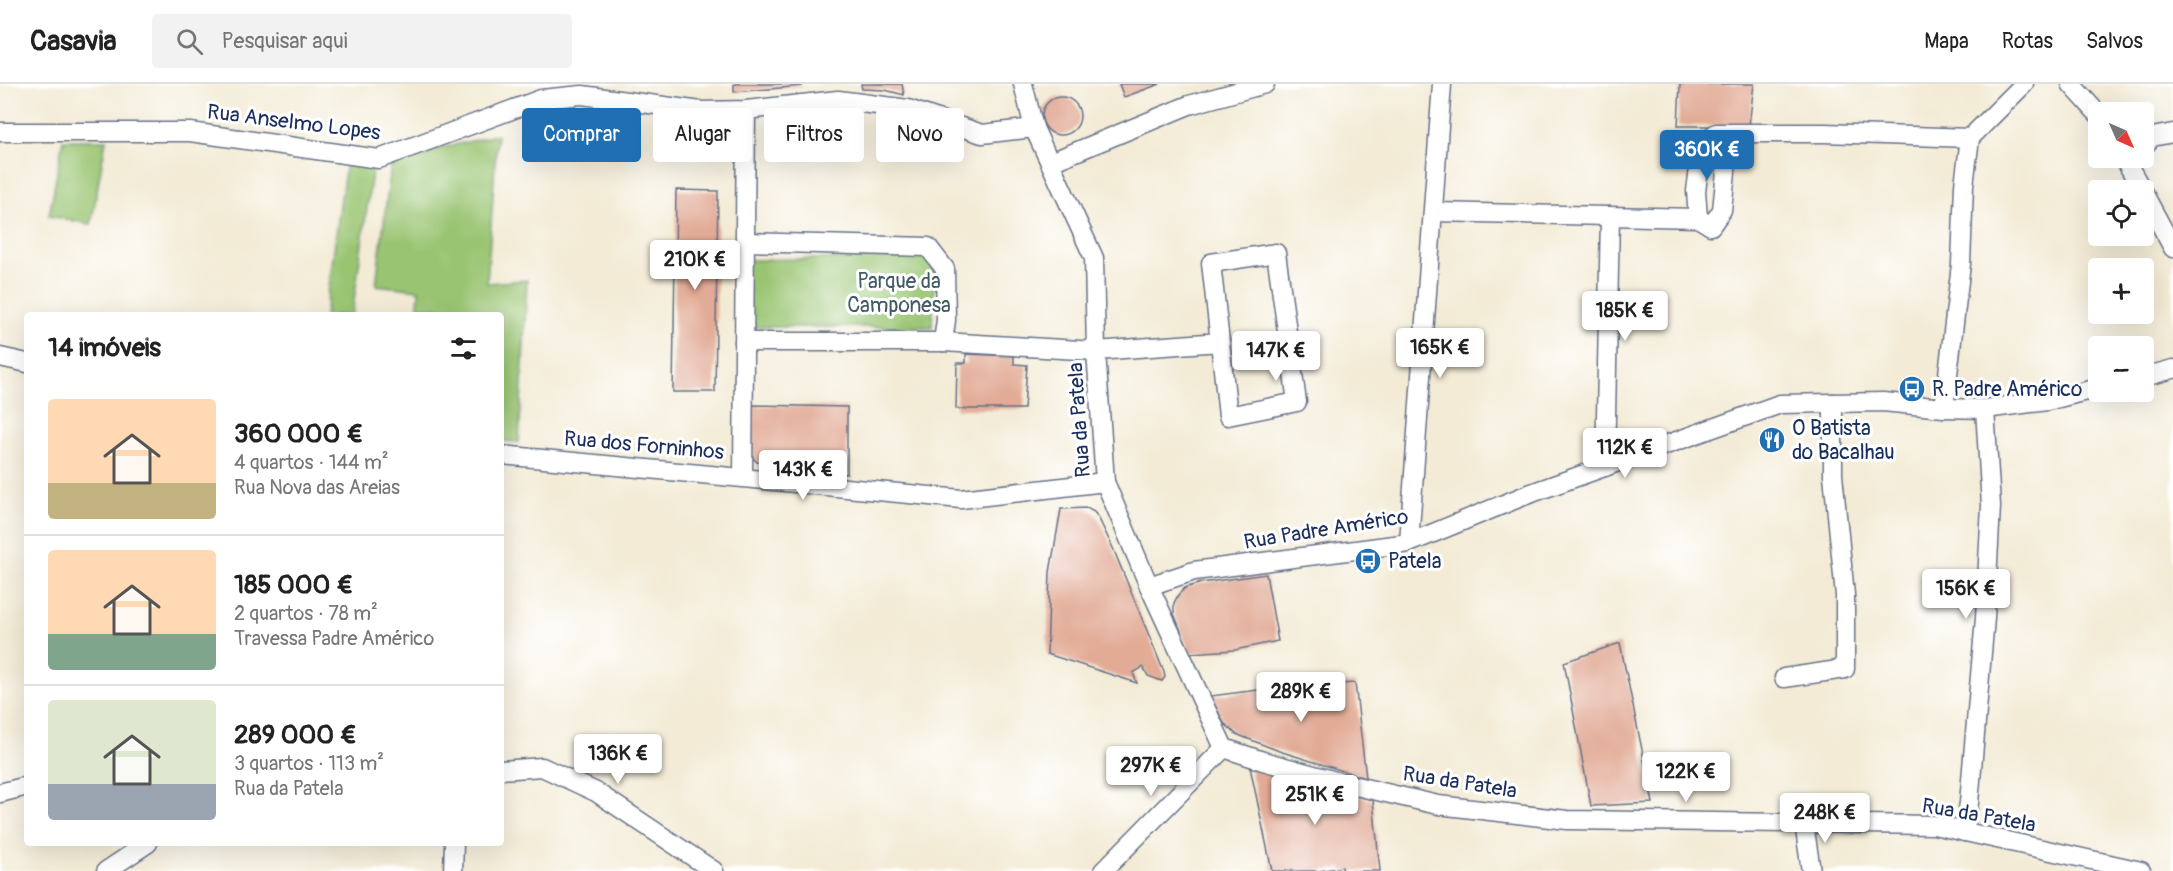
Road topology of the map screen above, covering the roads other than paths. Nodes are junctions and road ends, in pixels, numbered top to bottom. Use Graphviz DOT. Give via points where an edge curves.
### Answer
graph roads {
  1 [pos="1023,84"];
  2 [pos="1265,84"];
  3 [pos="1442,84"];
  4 [pos="2024,84"];
  5 [pos="2071,84"];
  6 [pos="2088,103"];
  7 [pos="678,108"];
  8 [pos="752,109"];
  9 [pos="1034,128"];
  10 [pos="0,132"];
  11 [pos="2173,133"];
  12 [pos="1727,135"];
  13 [pos="2154,137"];
  14 [pos="1970,138"];
  15 [pos="746,162"];
  16 [pos="1051,162"];
  17 [pos="2139,179"];
  18 [pos="1434,212"];
  19 [pos="1610,216"];
  20 [pos="1698,218"];
  21 [pos="746,242"];
  22 [pos="2173,248"];
  23 [pos="744,342"];
  24 [pos="943,342"];
  25 [pos="1220,342"];
  26 [pos="1096,351"];
  27 [pos="0,357"];
  28 [pos="24,362"];
  29 [pos="2173,369"];
  30 [pos="2154,374"];
  31 [pos="2088,391"];
  32 [pos="1833,403"];
  33 [pos="1944,408"];
  34 [pos="1985,409"];
  35 [pos="504,455"];
  36 [pos="1605,467"];
  37 [pos="743,477"];
  38 [pos="1105,482"];
  39 [pos="1409,543"];
  40 [pos="1149,586"];
  41 [pos="1784,678"];
  42 [pos="1224,748"];
  43 [pos="504,770"];
  44 [pos="24,787"];
  45 [pos="0,793"];
  46 [pos="1804,823"];
  47 [pos="1964,832"];
  48 [pos="144,846"];
  49 [pos="454,846"];
  50 [pos="106,871"];
  51 [pos="453,871"];
  52 [pos="714,871"];
  53 [pos="1103,871"];
  54 [pos="1811,871"];
  55 [pos="2141,871"];
  1 -- 9 [label="street, Rua da Patela"];
  2 -- 16 [label="street" via="1189,105"];
  3 -- 18 [label="street"];
  4 -- 14 [label="street"];
  5 -- 6 [label="street"];
  7 -- 10 [label="street, Rua Anselmo Lopes" via="582,95 541,99 379,159 190,132"];
  8 -- 9 [label="street, Rua Anselmo Lopes" via="838,100 908,110 982,134"];
  9 -- 16 [label="street, Rua da Patela"];
  11 -- 13 [label="street"];
  12 -- 14 [label="street" via="1824,133"];
  12 -- 20 [label="street" via="1716,133 1702,145 1696,190"];
  12 -- 20 [label="street" via="1722,210 1711,226"];
  14 -- 33 [label="street" via="1961,264"];
  15 -- 21 [label="street"];
  16 -- 26 [label="street, Rua da Patela" via="1094,258"];
  17 -- 22 [label="street"];
  18 -- 19 [label="street"];
  18 -- 39 [label="street"];
  19 -- 20 [label="street"];
  19 -- 36 [label="street"];
  21 -- 23 [label="street"];
  21 -- 24 [label="street" via="928,247 945,269"];
  23 -- 24 [label="street"];
  23 -- 37 [label="street"];
  24 -- 26 [label="street"];
  25 -- 25 [label="street" via="1211,263 1276,253 1297,402 1228,416"];
  25 -- 26 [label="street"];
  26 -- 38 [label="street, Rua da Patela"];
  27 -- 28 [label="street"];
  29 -- 30 [label="street"];
  31 -- 34 [label="street, Rua Padre Américo" via="2047,401"];
  32 -- 33 [label="street, Rua Padre Américo" via="1883,402"];
  32 -- 36 [label="street, Rua Padre Américo" via="1780,404"];
  32 -- 41 [label="street" via="1833,475 1845,595 1845,669"];
  33 -- 34 [label="street, Rua Padre Américo"];
  34 -- 47 [label="street" via="1991,507"];
  35 -- 37 [label="street, Rua dos Forninhos"];
  36 -- 39 [label="street, Rua Padre Américo"];
  37 -- 38 [label="street, Rua dos Forninhos" via="961,499"];
  38 -- 40 [label="street, Rua da Patela"];
  39 -- 40 [label="street, Rua Padre Américo" via="1194,571"];
  40 -- 42 [label="street, Rua da Patela"];
  42 -- 46 [label="street, Rua da Patela" via="1263,762 1438,805 1567,820"];
  42 -- 53 [label="street"];
  43 -- 52 [label="street" via="542,767 596,792"];
  44 -- 45 [label="street"];
  46 -- 47 [label="street, Rua da Patela" via="1934,825"];
  46 -- 54 [label="street"];
  47 -- 55 [label="street, Rua da Patela"];
  48 -- 50 [label="street"];
  49 -- 51 [label="street"];
}
